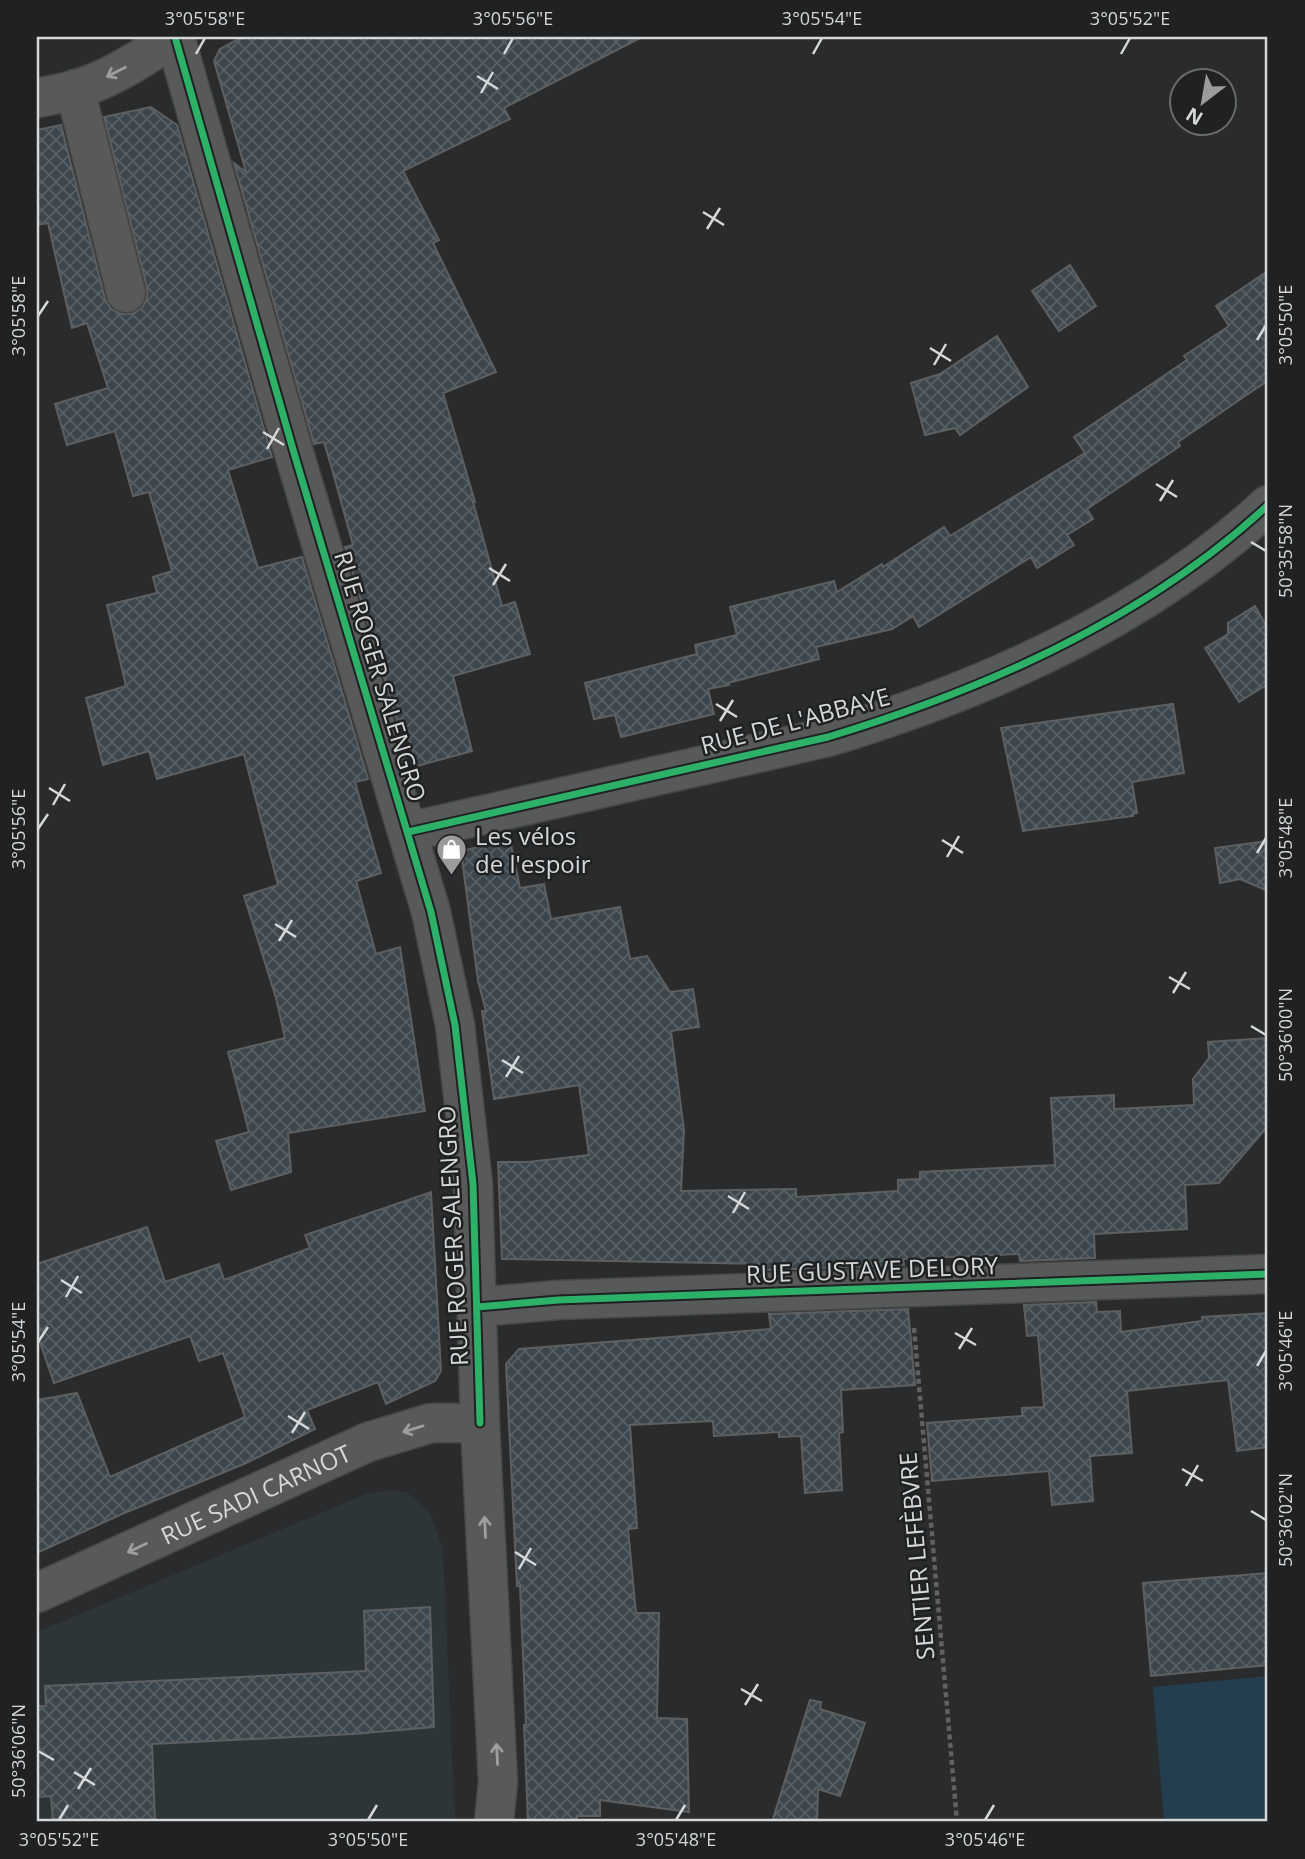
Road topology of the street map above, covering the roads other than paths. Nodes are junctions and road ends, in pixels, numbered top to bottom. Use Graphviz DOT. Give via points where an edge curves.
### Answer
graph roads {
  1 [pos="175,37"];
  2 [pos="75,89"];
  3 [pos="37,98"];
  4 [pos="126,293"];
  5 [pos="1268,505"];
  6 [pos="408,832"];
  7 [pos="1268,1274"];
  8 [pos="477,1307"];
  9 [pos="480,1423"];
  10 [pos="37,1593"];
  11 [pos="494,1822"];
  1 -- 2 [label="street, one-way" via="120,71"];
  1 -- 6 [label="street, RUE ROGER SALENGRO"];
  2 -- 3 [label="street"];
  2 -- 4 [label="street"];
  5 -- 6 [label="street, RUE DE L'ABBAYE" via="1197,564 1128,608 987,680 926,704 828,737"];
  6 -- 8 [label="street, RUE ROGER SALENGRO" via="455,1025 472,1184"];
  7 -- 8 [label="street, RUE GUSTAVE DELORY" via="558,1300"];
  8 -- 9 [label="street, RUE ROGER SALENGRO"];
  9 -- 10 [label="street, RUE SADI CARNOT, one-way" via="431,1423 368,1442"];
  11 -- 9 [label="street, RUE ROGER SALENGRO, one-way" via="498,1783"];
}
